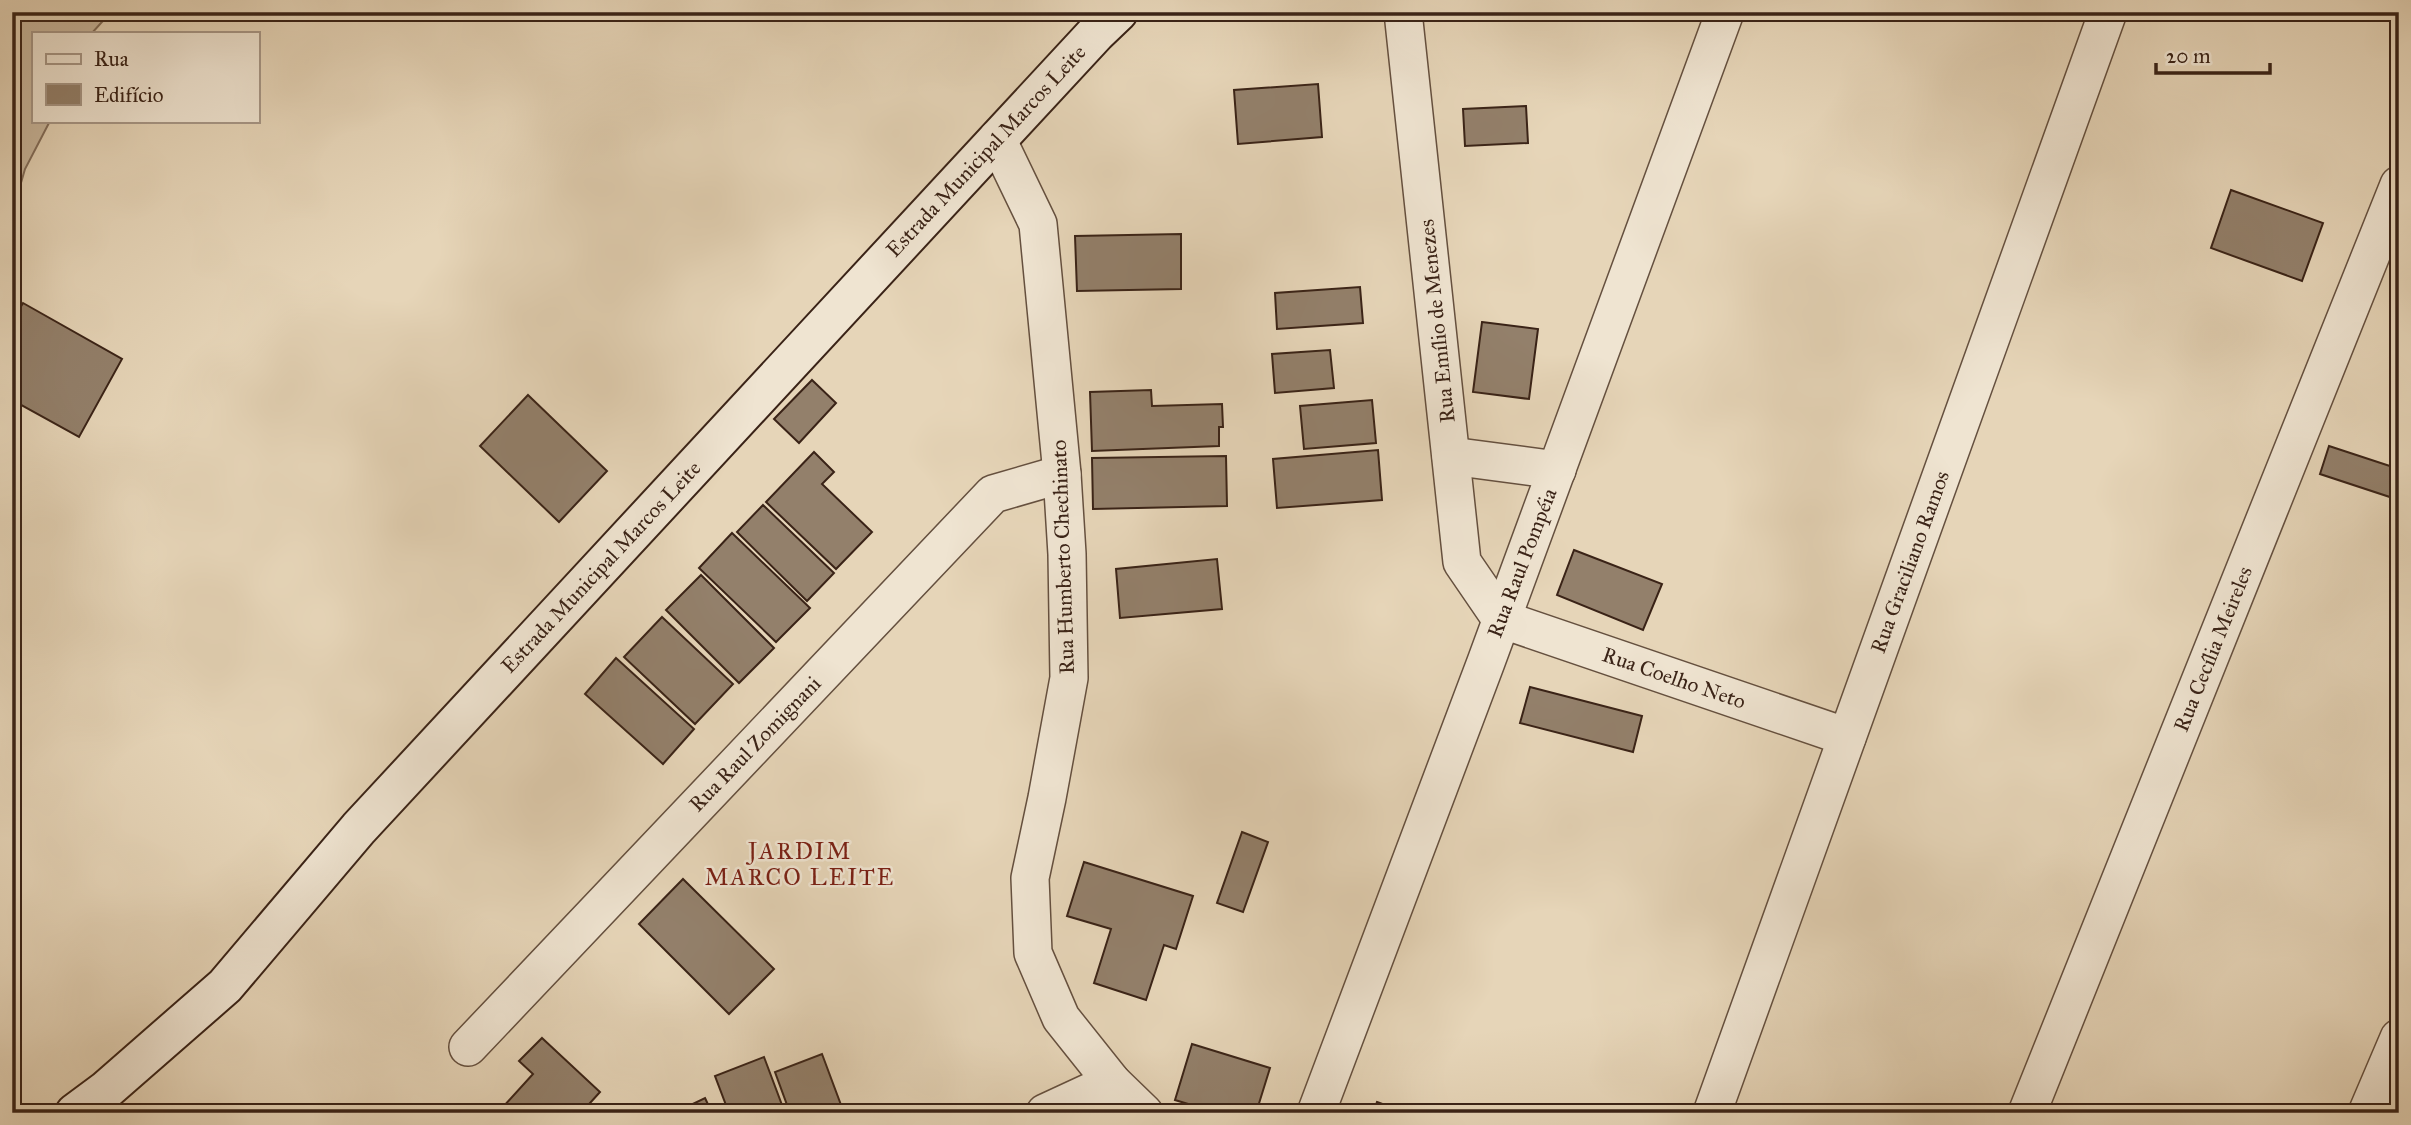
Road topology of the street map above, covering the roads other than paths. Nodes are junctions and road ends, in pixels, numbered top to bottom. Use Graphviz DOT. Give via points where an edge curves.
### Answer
graph roads {
  1 [pos="1118,12"];
  2 [pos="1403,12"];
  3 [pos="1725,12"];
  4 [pos="2108,12"];
  5 [pos="997,139"];
  6 [pos="2399,185"];
  7 [pos="1451,456"];
  8 [pos="1558,470"];
  9 [pos="1062,474"];
  10 [pos="1501,619"];
  11 [pos="1847,737"];
  12 [pos="2399,1038"];
  13 [pos="467,1046"];
  14 [pos="1112,1082"];
  15 [pos="75,1113"];
  16 [pos="1045,1113"];
  17 [pos="1144,1113"];
  18 [pos="1316,1113"];
  19 [pos="1712,1113"];
  20 [pos="2027,1113"];
  21 [pos="2367,1113"];
  1 -- 5 [label="street, Estrada Municipal Marcos Leite"];
  2 -- 7 [label="street, Rua Emílio de Menezes"];
  3 -- 8 [label="street, Rua Raul Pompéia"];
  4 -- 11 [label="street, Rua Graciliano Ramos"];
  5 -- 9 [label="street, Rua Humberto Chechinato" via="1038,224"];
  5 -- 15 [label="street, Estrada Municipal Marcos Leite" via="359,828 225,986"];
  6 -- 20 [label="street, Rua Cecília Meireles"];
  7 -- 8 [label="street"];
  7 -- 10 [label="street, Rua Emílio de Menezes" via="1462,562"];
  8 -- 10 [label="street, Rua Raul Pompéia"];
  9 -- 13 [label="street, Rua Raul Zomignani" via="993,494"];
  9 -- 14 [label="street, Rua Humberto Chechinato" via="1069,678 1030,878 1033,953 1062,1018"];
  10 -- 11 [label="street, Rua Coelho Neto"];
  10 -- 18 [label="street, Rua Raul Pompéia"];
  11 -- 19 [label="street, Rua Graciliano Ramos"];
  12 -- 21 [label="street"];
  14 -- 16 [label="street"];
  14 -- 17 [label="street, Rua Humberto Chechinato"];
}
